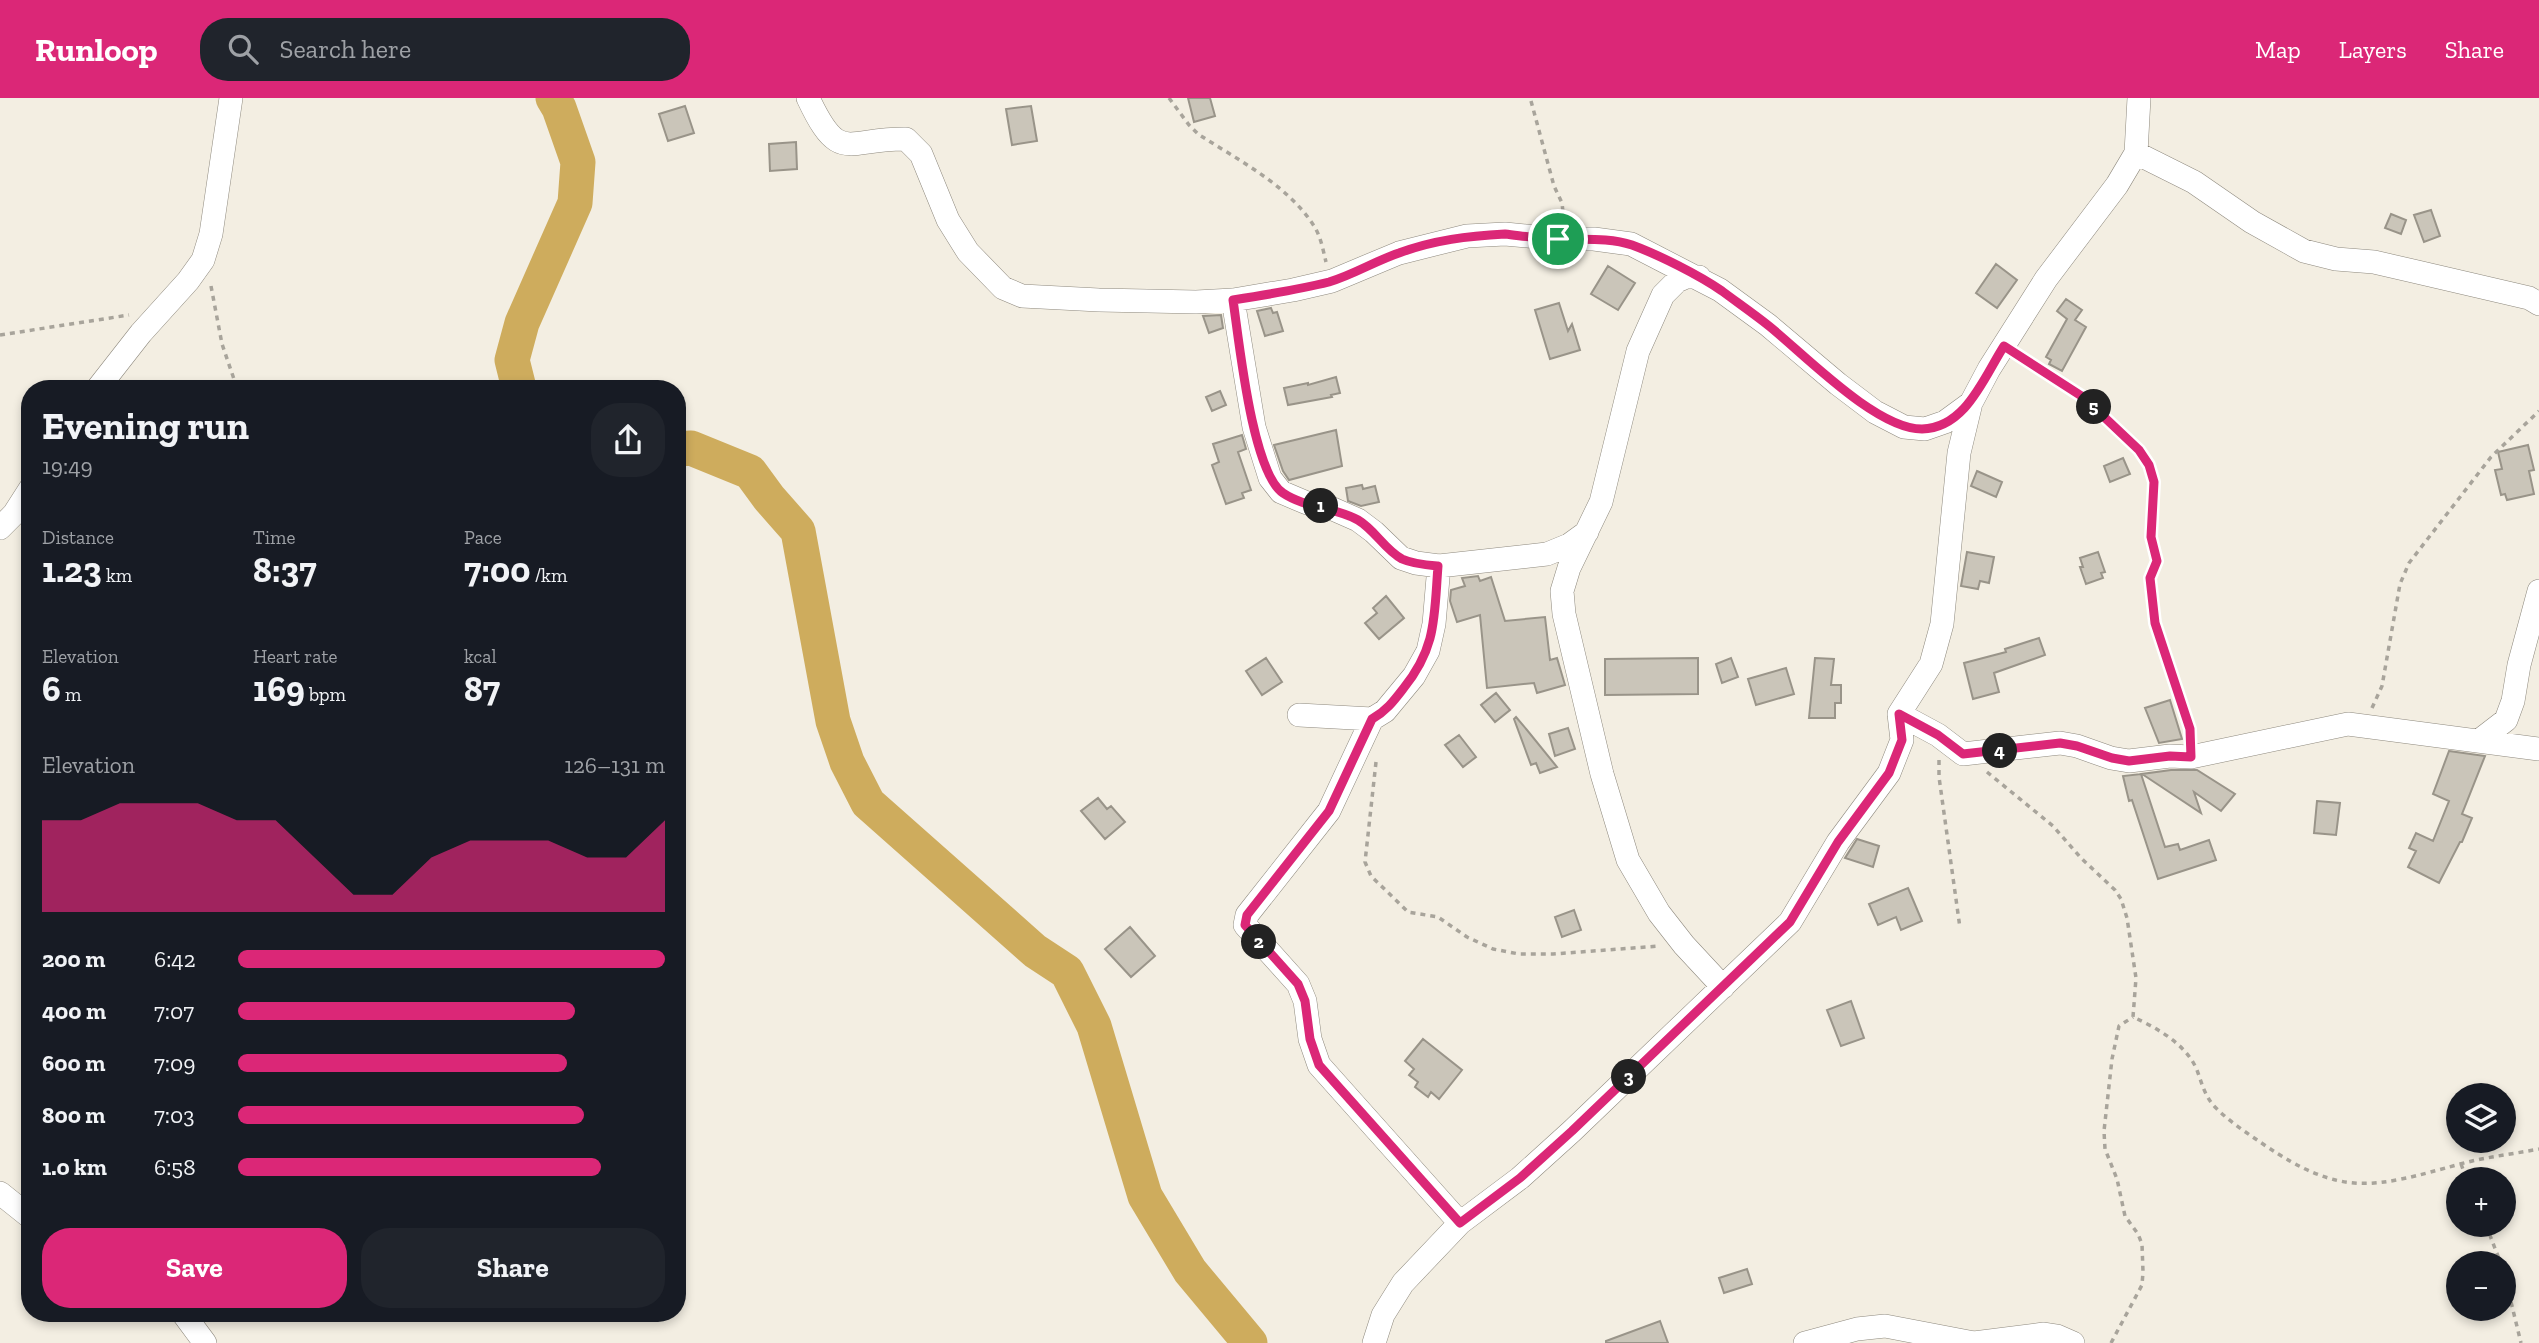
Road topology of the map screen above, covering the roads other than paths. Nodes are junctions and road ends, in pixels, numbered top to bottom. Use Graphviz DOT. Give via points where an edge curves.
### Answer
graph roads {
  1 [pos="231,98"];
  2 [pos="808,98"];
  3 [pos="2140,98"];
  4 [pos="2136,153"];
  5 [pos="1699,277"];
  6 [pos="1233,300"];
  7 [pos="2539,304"];
  8 [pos="104,380"];
  9 [pos="1971,403"];
  10 [pos="21,503"];
  11 [pos="0,528"];
  12 [pos="1587,532"];
  13 [pos="1438,566"];
  14 [pos="2539,592"];
  15 [pos="1899,714"];
  16 [pos="1299,715"];
  17 [pos="1369,724"];
  18 [pos="2480,740"];
  19 [pos="2539,749"];
  20 [pos="1723,987"];
  21 [pos="0,1193"];
  22 [pos="21,1210"];
  23 [pos="1460,1223"];
  24 [pos="189,1322"];
  25 [pos="205,1343"];
  26 [pos="1374,1343"];
  27 [pos="1805,1343"];
  28 [pos="2073,1343"];
  1 -- 8 [label="street" via="203,260"];
  2 -- 6 [label="street" via="835,141 852,145 905,139 912,144 922,154 948,220 968,253 1003,288 1040,298"];
  3 -- 4 [label="street"];
  4 -- 7 [label="street" via="2194,181 2304,251 2374,262"];
  4 -- 9 [label="street" via="2046,279"];
  5 -- 6 [label="street" via="1631,244 1505,234 1467,236 1399,253 1332,281"];
  5 -- 9 [label="street" via="1768,325 1865,405 1904,427 1925,429 1945,422"];
  5 -- 12 [label="street" via="1686,278 1670,288 1648,328 1632,371 1601,502"];
  6 -- 13 [label="street" via="1254,426 1262,456 1281,492 1358,520 1401,558"];
  9 -- 15 [label="street" via="1959,453 1942,624 1931,664"];
  10 -- 11 [label="street"];
  12 -- 13 [label="street" via="1547,554"];
  12 -- 20 [label="street" via="1562,591 1602,774 1628,860 1659,913"];
  13 -- 17 [label="street" via="1428,651 1385,712"];
  14 -- 18 [label="street" via="2509,711 2505,720"];
  15 -- 18 [label="street" via="1963,754 2060,743 2129,761 2191,757 2348,724"];
  15 -- 20 [label="street" via="1902,740 1889,773 1838,842 1790,922"];
  16 -- 17 [label="street"];
  17 -- 23 [label="street" via="1329,811 1247,915 1245,925 1298,984 1319,1065"];
  18 -- 19 [label="street"];
  20 -- 23 [label="street" via="1520,1178"];
  21 -- 22 [label="street"];
  23 -- 26 [label="street" via="1403,1283 1383,1315"];
  24 -- 25 [label="street"];
  27 -- 28 [label="street" via="1885,1326 1974,1343 2044,1334"];
}
